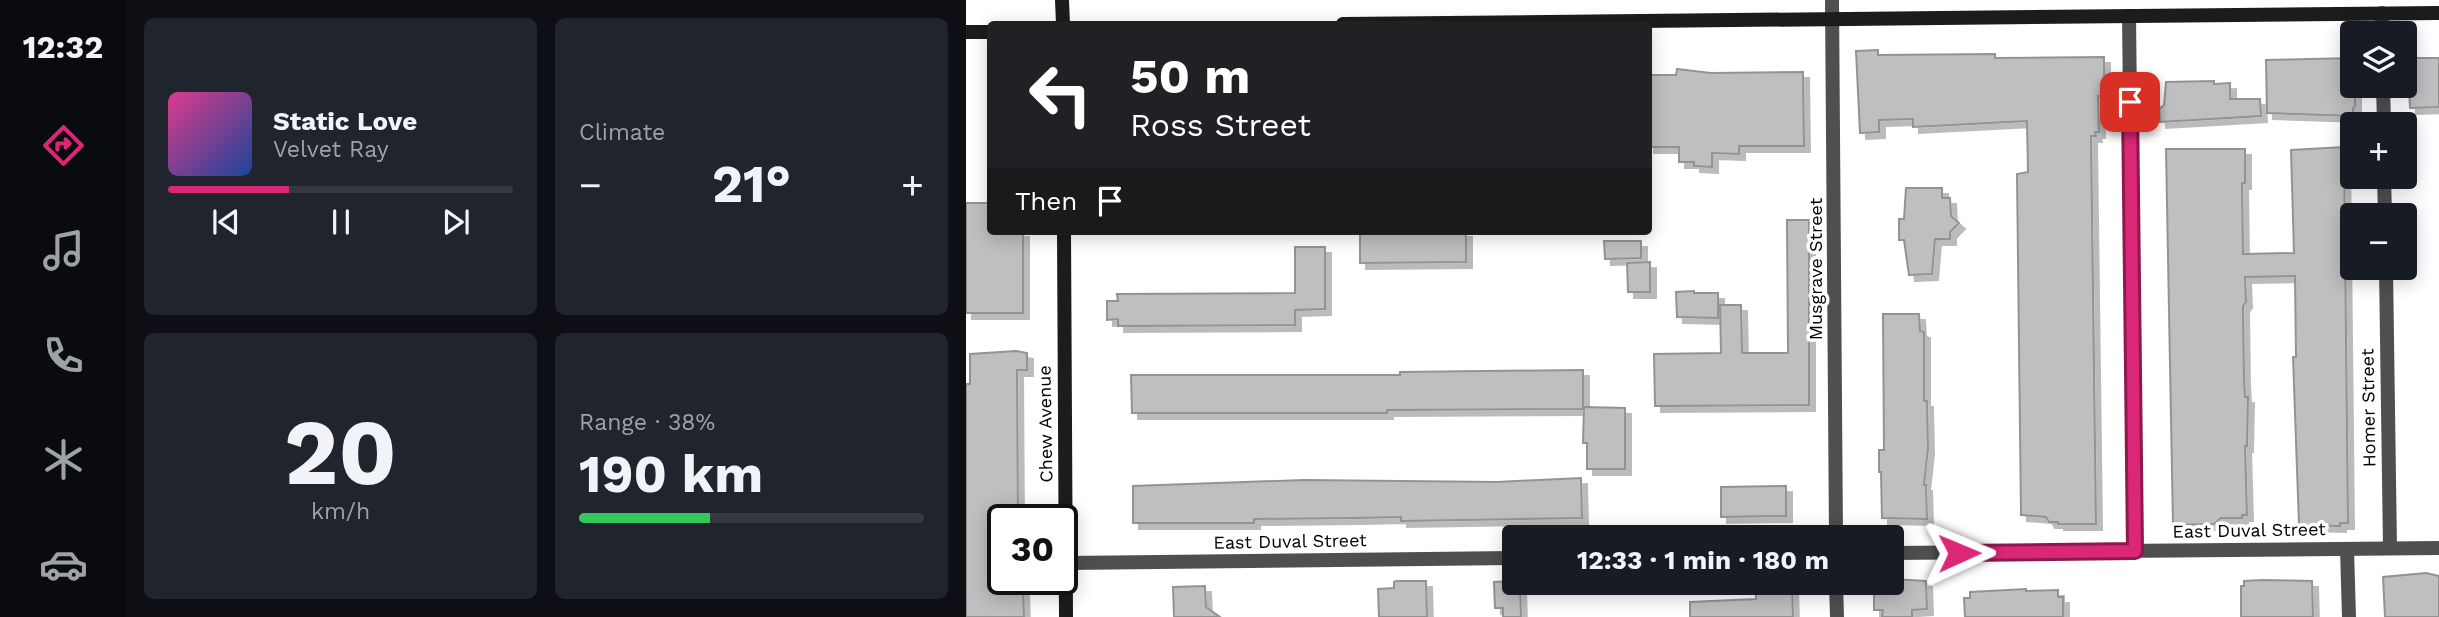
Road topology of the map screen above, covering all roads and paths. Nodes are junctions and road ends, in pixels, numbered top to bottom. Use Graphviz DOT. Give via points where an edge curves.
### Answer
graph roads {
  1 [pos="1062,0"];
  2 [pos="1832,0"];
  3 [pos="2382,13"];
  4 [pos="2439,13"];
  5 [pos="2129,16"];
  6 [pos="1832,20"];
  7 [pos="1063,21"];
  8 [pos="1652,21"];
  9 [pos="2382,21"];
  10 [pos="966,32"];
  11 [pos="987,32"];
  12 [pos="1064,235"];
  13 [pos="2386,280"];
  14 [pos="1066,504"];
  15 [pos="1836,525"];
  16 [pos="2347,548"];
  17 [pos="2390,548"];
  18 [pos="2439,548"];
  19 [pos="2135,551"];
  20 [pos="1904,553"];
  21 [pos="1502,558"];
  22 [pos="1078,563"];
  23 [pos="1066,595"];
  24 [pos="1836,595"];
  25 [pos="1066,617"];
  26 [pos="1837,617"];
  27 [pos="2348,617"];
  1 -- 7 [label="main road"];
  2 -- 6 [label="street, Musgrave Street"];
  3 -- 4 [label="main road"];
  3 -- 5 [label="main road"];
  3 -- 9 [label="street"];
  5 -- 6 [label="main road"];
  5 -- 19 [label="street"];
  6 -- 8 [label="main road"];
  6 -- 15 [label="street, Musgrave Street"];
  10 -- 11 [label="main road"];
  12 -- 14 [label="main road, Chew Avenue"];
  13 -- 17 [label="street, Homer Street"];
  16 -- 17 [label="street, East Duval Street"];
  16 -- 19 [label="street, East Duval Street"];
  16 -- 27 [label="street"];
  17 -- 18 [label="street, East Duval Street"];
  19 -- 20 [label="street, East Duval Street"];
  21 -- 22 [label="street, East Duval Street"];
  23 -- 25 [label="main road, Chew Avenue"];
  24 -- 26 [label="street"];
}
